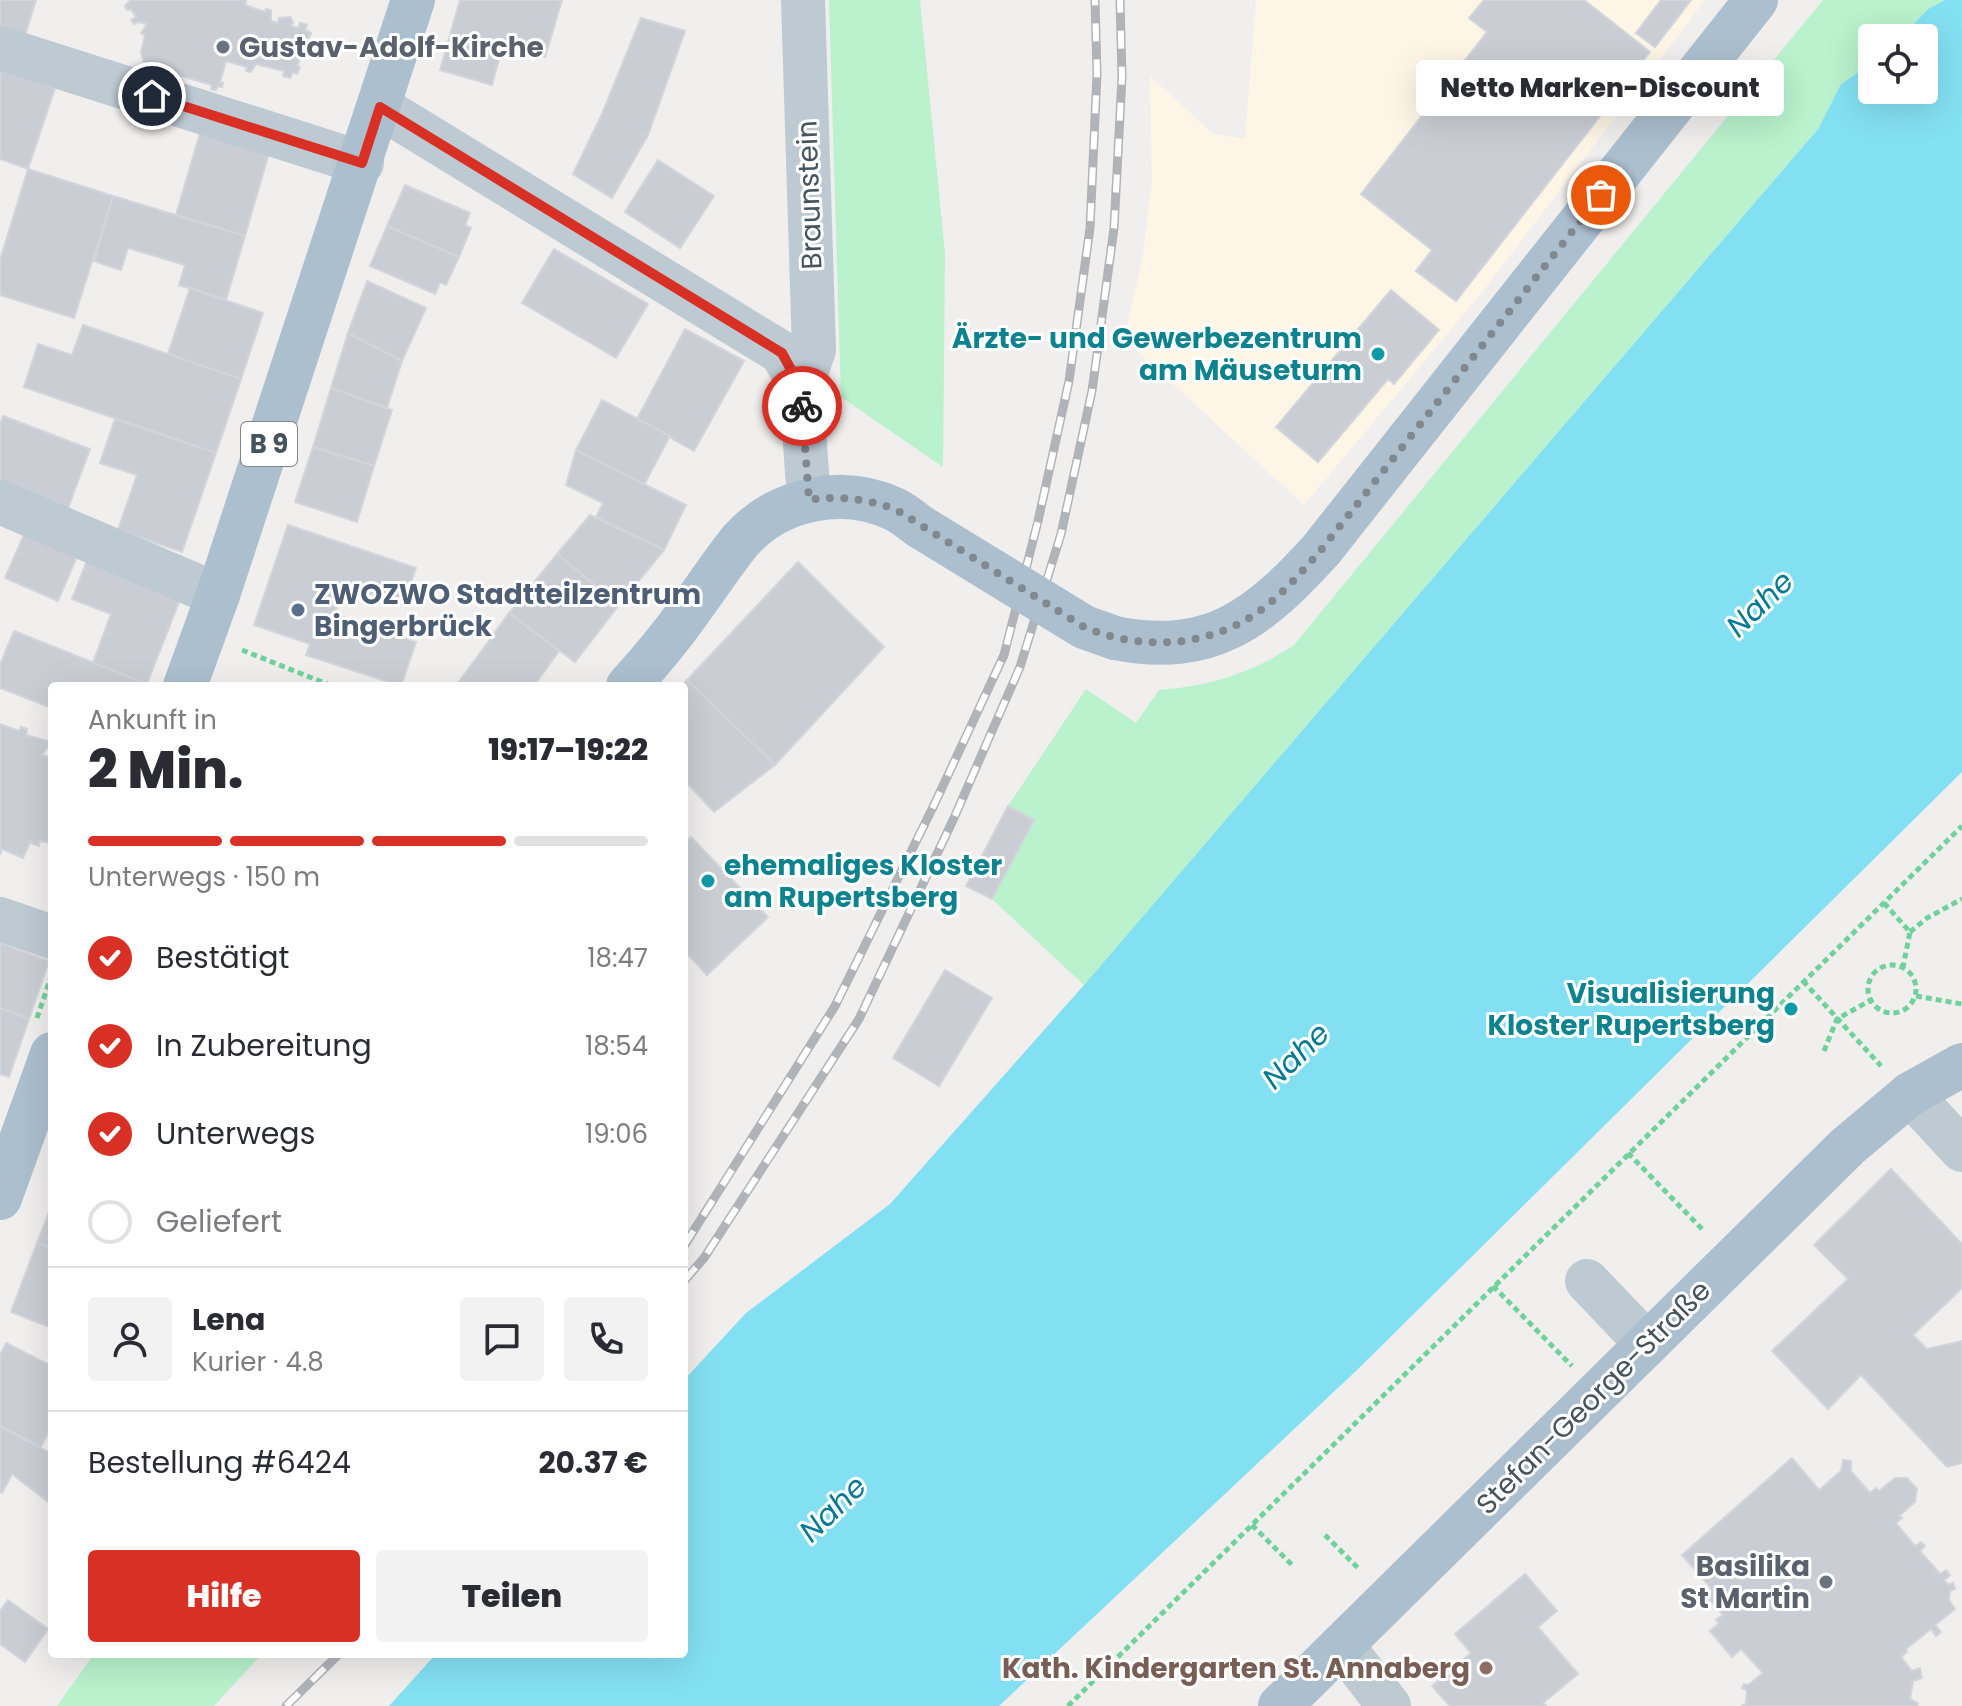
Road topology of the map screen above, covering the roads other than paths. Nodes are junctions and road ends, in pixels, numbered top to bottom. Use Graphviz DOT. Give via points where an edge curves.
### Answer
graph roads {
  1 [pos="413,0"];
  2 [pos="803,0"];
  3 [pos="1756,0"];
  4 [pos="0,48"];
  5 [pos="380,107"];
  6 [pos="362,163"];
  7 [pos="801,388"];
  8 [pos="809,500"];
  9 [pos="0,502"];
  10 [pos="211,614"];
  11 [pos="186,682"];
  12 [pos="632,682"];
  13 [pos="0,919"];
  14 [pos="48,936"];
  15 [pos="48,1065"];
  16 [pos="1962,1065"];
  17 [pos="1910,1094"];
  18 [pos="1962,1150"];
  19 [pos="0,1198"];
  20 [pos="1587,1281"];
  21 [pos="1647,1344"];
  22 [pos="1342,1645"];
  23 [pos="1280,1706"];
  24 [pos="1389,1706"];
  1 -- 5 [label="main road, B 9"];
  2 -- 7 [label="street, Braunstein" via="814,350"];
  3 -- 8 [label="main road, bridge" via="1341,526 1290,585 1247,619 1199,638 1150,643 1115,638 1084,627 895,509 870,500"];
  4 -- 6 [label="street"];
  5 -- 6 [label="main road, B 9"];
  5 -- 7 [label="street" via="782,353"];
  6 -- 10 [label="main road, B 9"];
  7 -- 8 [label="street"];
  8 -- 12 [label="main road" via="763,520 743,538"];
  9 -- 10 [label="street"];
  10 -- 11 [label="main road, B 9"];
  13 -- 14 [label="street"];
  15 -- 19 [label="main road"];
  16 -- 17 [label="main road, Stefan-George-Straße"];
  17 -- 18 [label="street"];
  17 -- 21 [label="main road, Stefan-George-Straße" via="1848,1146"];
  20 -- 21 [label="street"];
  21 -- 22 [label="main road, Stefan-George-Straße"];
  22 -- 23 [label="main road, Stefan-George-Straße"];
  22 -- 24 [label="street"];
}
